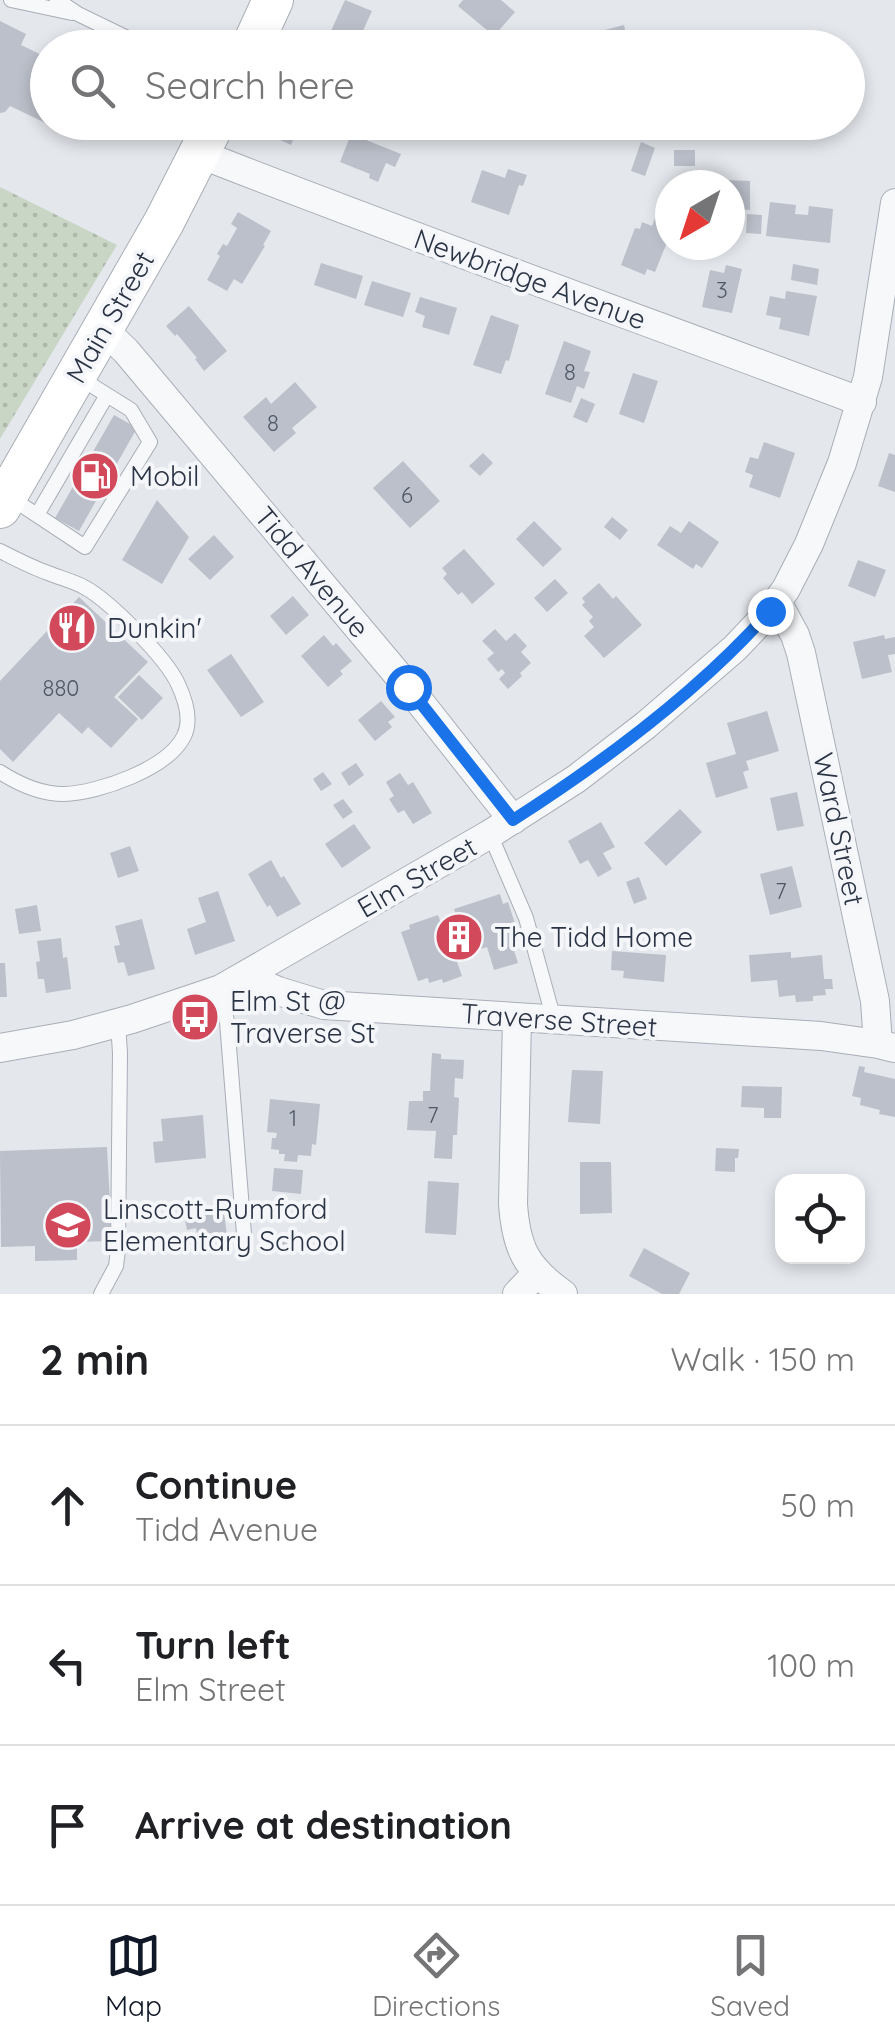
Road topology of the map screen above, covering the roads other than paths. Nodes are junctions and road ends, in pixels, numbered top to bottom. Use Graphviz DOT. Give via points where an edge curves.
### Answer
graph roads {
  1 [pos="11,0"];
  2 [pos="57,0"];
  3 [pos="273,0"];
  4 [pos="78,14"];
  5 [pos="111,30"];
  6 [pos="259,30"];
  7 [pos="206,140"];
  8 [pos="211,140"];
  9 [pos="895,204"];
  10 [pos="888,305"];
  11 [pos="104,330"];
  12 [pos="92,386"];
  13 [pos="862,402"];
  14 [pos="15,506"];
  15 [pos="0,551"];
  16 [pos="778,602"];
  17 [pos="0,772"];
  18 [pos="501,827"];
  19 [pos="232,983"];
  20 [pos="517,1018"];
  21 [pos="554,1020"];
  22 [pos="118,1023"];
  23 [pos="887,1046"];
  24 [pos="0,1048"];
  25 [pos="244,1234"];
  26 [pos="537,1274"];
  27 [pos="100,1294"];
  28 [pos="517,1294"];
  29 [pos="562,1294"];
  1 -- 4 [label="lane"];
  2 -- 4 [label="lane"];
  3 -- 6 [label="main road"];
  4 -- 5 [label="lane"];
  7 -- 11 [label="main road, Main Street"];
  8 -- 13 [label="street, Newbridge Avenue" via="413,237"];
  9 -- 10 [label="street, Elm Street"];
  10 -- 13 [label="street, Elm Street"];
  11 -- 12 [label="main road, Main Street"];
  11 -- 18 [label="street, Tidd Avenue" via="445,733"];
  12 -- 14 [label="main road, Main Street"];
  12 -- 14 [label="lane" via="131,410 150,442 85,547"];
  13 -- 16 [label="street, Elm Street" via="820,518"];
  15 -- 17 [label="lane" via="96,594 169,667 188,717 184,735 164,757 96,789 46,792"];
  16 -- 18 [label="street, Elm Street" via="646,724"];
  16 -- 23 [label="street, Ward Street" via="801,653"];
  18 -- 19 [label="street, Elm Street"];
  18 -- 21 [label="lane"];
  19 -- 20 [label="street, Traverse Street" via="324,1005"];
  19 -- 22 [label="street, Elm Street"];
  19 -- 25 [label="lane" via="227,1022"];
  20 -- 21 [label="street, Traverse Street"];
  20 -- 26 [label="street" via="514,1214 519,1244"];
  21 -- 23 [label="street, Traverse Street"];
  22 -- 24 [label="street, Elm Street"];
  22 -- 27 [label="lane" via="118,1250"];
  26 -- 28 [label="street"];
  26 -- 29 [label="street"];
}
